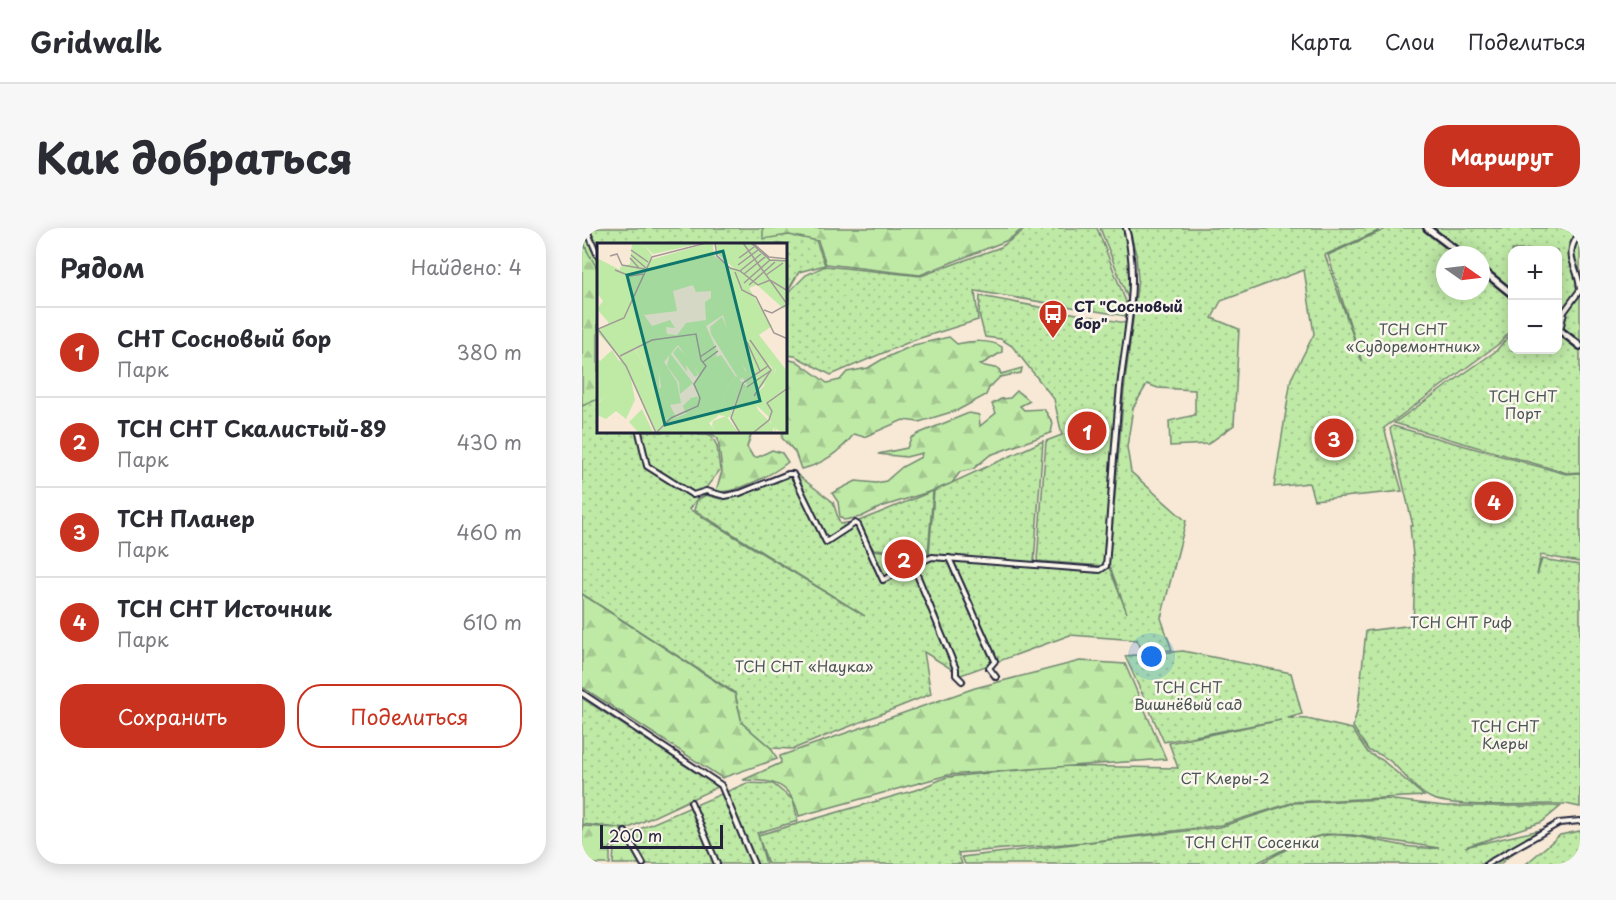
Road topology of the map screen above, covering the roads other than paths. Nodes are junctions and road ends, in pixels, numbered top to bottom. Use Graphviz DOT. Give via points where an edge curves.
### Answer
graph roads {
  1 [pos="586,228"];
  2 [pos="1126,228"];
  3 [pos="1427,228"];
  4 [pos="1580,233"];
  5 [pos="1450,246"];
  6 [pos="597,254"];
  7 [pos="1490,277"];
  8 [pos="1508,291"];
  9 [pos="1562,319"];
  10 [pos="1562,331"];
  11 [pos="1580,346"];
  12 [pos="639,434"];
  13 [pos="949,558"];
  14 [pos="913,565"];
  15 [pos="996,677"];
  16 [pos="962,681"];
  17 [pos="582,693"];
  18 [pos="691,802"];
  19 [pos="1580,821"];
  20 [pos="625,832"];
  21 [pos="643,864"];
  22 [pos="717,864"];
  23 [pos="754,864"];
  24 [pos="1487,864"];
  1 -- 6 [label="street"];
  2 -- 13 [label="street" via="1133,283 1106,566 1101,570"];
  3 -- 5 [label="main road"];
  4 -- 9 [label="street" via="1569,252 1580,290"];
  7 -- 8 [label="main road"];
  10 -- 11 [label="main road"];
  12 -- 14 [label="street" via="647,466 693,495 706,491 725,496 794,474 826,542 855,523 883,580"];
  13 -- 14 [label="street" via="932,557"];
  13 -- 15 [label="street" via="995,661 989,668"];
  14 -- 16 [label="street" via="956,675"];
  17 -- 23 [label="street" via="721,785"];
  18 -- 22 [label="street"];
  19 -- 24 [label="street" via="1559,823"];
  20 -- 21 [label="street"];
}
